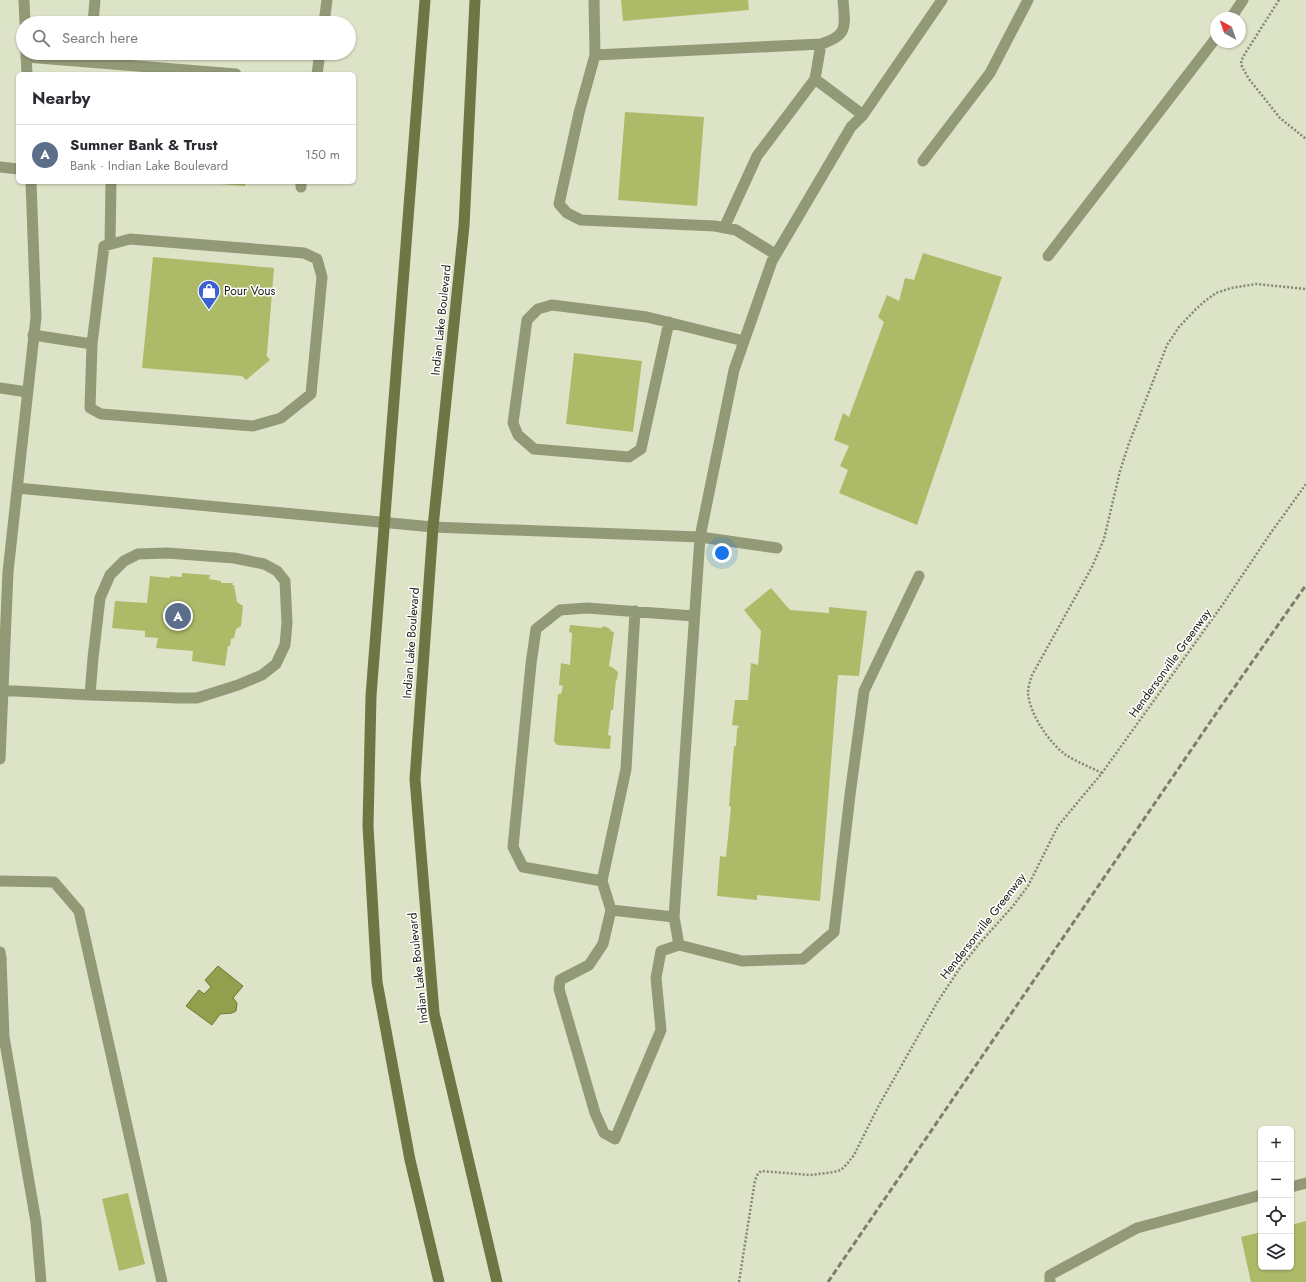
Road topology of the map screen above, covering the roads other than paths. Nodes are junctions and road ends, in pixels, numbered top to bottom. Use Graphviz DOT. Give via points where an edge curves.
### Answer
graph roads {
  1 [pos="24,0"];
  2 [pos="95,0"];
  3 [pos="327,0"];
  4 [pos="425,0"];
  5 [pos="475,0"];
  6 [pos="594,0"];
  7 [pos="843,0"];
  8 [pos="942,0"];
  9 [pos="1028,0"];
  10 [pos="1243,0"];
  11 [pos="1235,12"];
  12 [pos="25,16"];
  13 [pos="94,16"];
  14 [pos="325,16"];
  15 [pos="821,44"];
  16 [pos="1210,46"];
  17 [pos="595,55"];
  18 [pos="26,60"];
  19 [pos="94,60"];
  20 [pos="319,60"];
  21 [pos="113,69"];
  22 [pos="27,72"];
  23 [pos="187,72"];
  24 [pos="317,72"];
  25 [pos="814,79"];
  26 [pos="863,115"];
  27 [pos="923,161"];
  28 [pos="0,167"];
  29 [pos="16,169"];
  30 [pos="31,184"];
  31 [pos="111,184"];
  32 [pos="724,228"];
  33 [pos="110,244"];
  34 [pos="775,254"];
  35 [pos="1048,256"];
  36 [pos="669,322"];
  37 [pos="34,335"];
  38 [pos="744,341"];
  39 [pos="92,344"];
  40 [pos="0,388"];
  41 [pos="27,392"];
  42 [pos="17,488"];
  43 [pos="385,523"];
  44 [pos="433,527"];
  45 [pos="700,537"];
  46 [pos="777,548"];
  47 [pos="919,576"];
  48 [pos="636,611"];
  49 [pos="694,616"];
  50 [pos="3,691"];
  51 [pos="90,695"];
  52 [pos="0,759"];
  53 [pos="0,881"];
  54 [pos="602,881"];
  55 [pos="611,910"];
  56 [pos="674,917"];
  57 [pos="680,945"];
  58 [pos="0,952"];
  59 [pos="0,959"];
  60 [pos="2,1037"];
  61 [pos="1306,1183"];
  62 [pos="1294,1186"];
  63 [pos="1258,1196"];
  64 [pos="41,1282"];
  65 [pos="162,1282"];
  66 [pos="439,1282"];
  67 [pos="497,1282"];
  68 [pos="1050,1282"];
  1 -- 12 [label="street"];
  2 -- 13 [label="street"];
  3 -- 14 [label="street"];
  4 -- 43 [label="main road"];
  5 -- 44 [label="main road, Indian Lake Boulevard" via="464,226"];
  6 -- 17 [label="street"];
  7 -- 15 [label="street" via="843,32"];
  8 -- 26 [label="street"];
  9 -- 27 [label="street" via="990,73"];
  10 -- 11 [label="street"];
  15 -- 17 [label="street"];
  15 -- 25 [label="street"];
  16 -- 35 [label="street"];
  17 -- 32 [label="street" via="559,204 567,214 581,220"];
  18 -- 22 [label="street"];
  19 -- 21 [label="street"];
  20 -- 24 [label="street"];
  21 -- 23 [label="street"];
  25 -- 26 [label="street"];
  25 -- 32 [label="street" via="758,156"];
  26 -- 34 [label="street" via="851,127"];
  28 -- 29 [label="street"];
  30 -- 37 [label="street" via="36,317"];
  31 -- 33 [label="street"];
  32 -- 34 [label="street" via="736,230"];
  33 -- 39 [label="street" via="104,246"];
  33 -- 39 [label="street" via="130,239 304,253 317,259 322,277 311,394 281,418 253,426 101,414 90,408"];
  34 -- 38 [label="street"];
  36 -- 36 [label="street" via="552,305 538,309 527,320 513,423 518,435 534,449 629,457 641,449"];
  36 -- 38 [label="street"];
  37 -- 39 [label="street"];
  37 -- 41 [label="street"];
  38 -- 45 [label="street" via="734,370"];
  40 -- 41 [label="street"];
  41 -- 42 [label="street"];
  42 -- 43 [label="street"];
  42 -- 50 [label="street" via="8,572"];
  43 -- 44 [label="street"];
  43 -- 66 [label="main road" via="371,696 368,826 377,982 410,1160"];
  44 -- 45 [label="street"];
  44 -- 67 [label="main road, Indian Lake Boulevard" via="415,779 434,1013"];
  45 -- 46 [label="street"];
  45 -- 49 [label="street"];
  47 -- 57 [label="street" via="864,691 834,932 803,959 742,961"];
  48 -- 49 [label="street"];
  48 -- 54 [label="street" via="626,769"];
  48 -- 54 [label="street" via="587,608 560,610 536,630 531,664 513,847 523,867"];
  49 -- 56 [label="street"];
  50 -- 51 [label="street"];
  50 -- 52 [label="street"];
  51 -- 51 [label="street" via="197,698 262,675 276,664 285,645 287,623 284,581 277,571 264,564 234,558 167,553 138,554 124,561 110,575 100,598"];
  53 -- 65 [label="street" via="54,882 79,912"];
  54 -- 55 [label="street"];
  55 -- 56 [label="street"];
  55 -- 57 [label="street" via="603,944 589,965 560,980 559,989 595,1113 604,1133 615,1139 661,1030 656,978 661,951"];
  56 -- 57 [label="street"];
  58 -- 59 [label="street"];
  59 -- 60 [label="street"];
  60 -- 64 [label="street" via="36,1222"];
  61 -- 62 [label="street"];
  63 -- 68 [label="street" via="1137,1228 1050,1275"];
}
